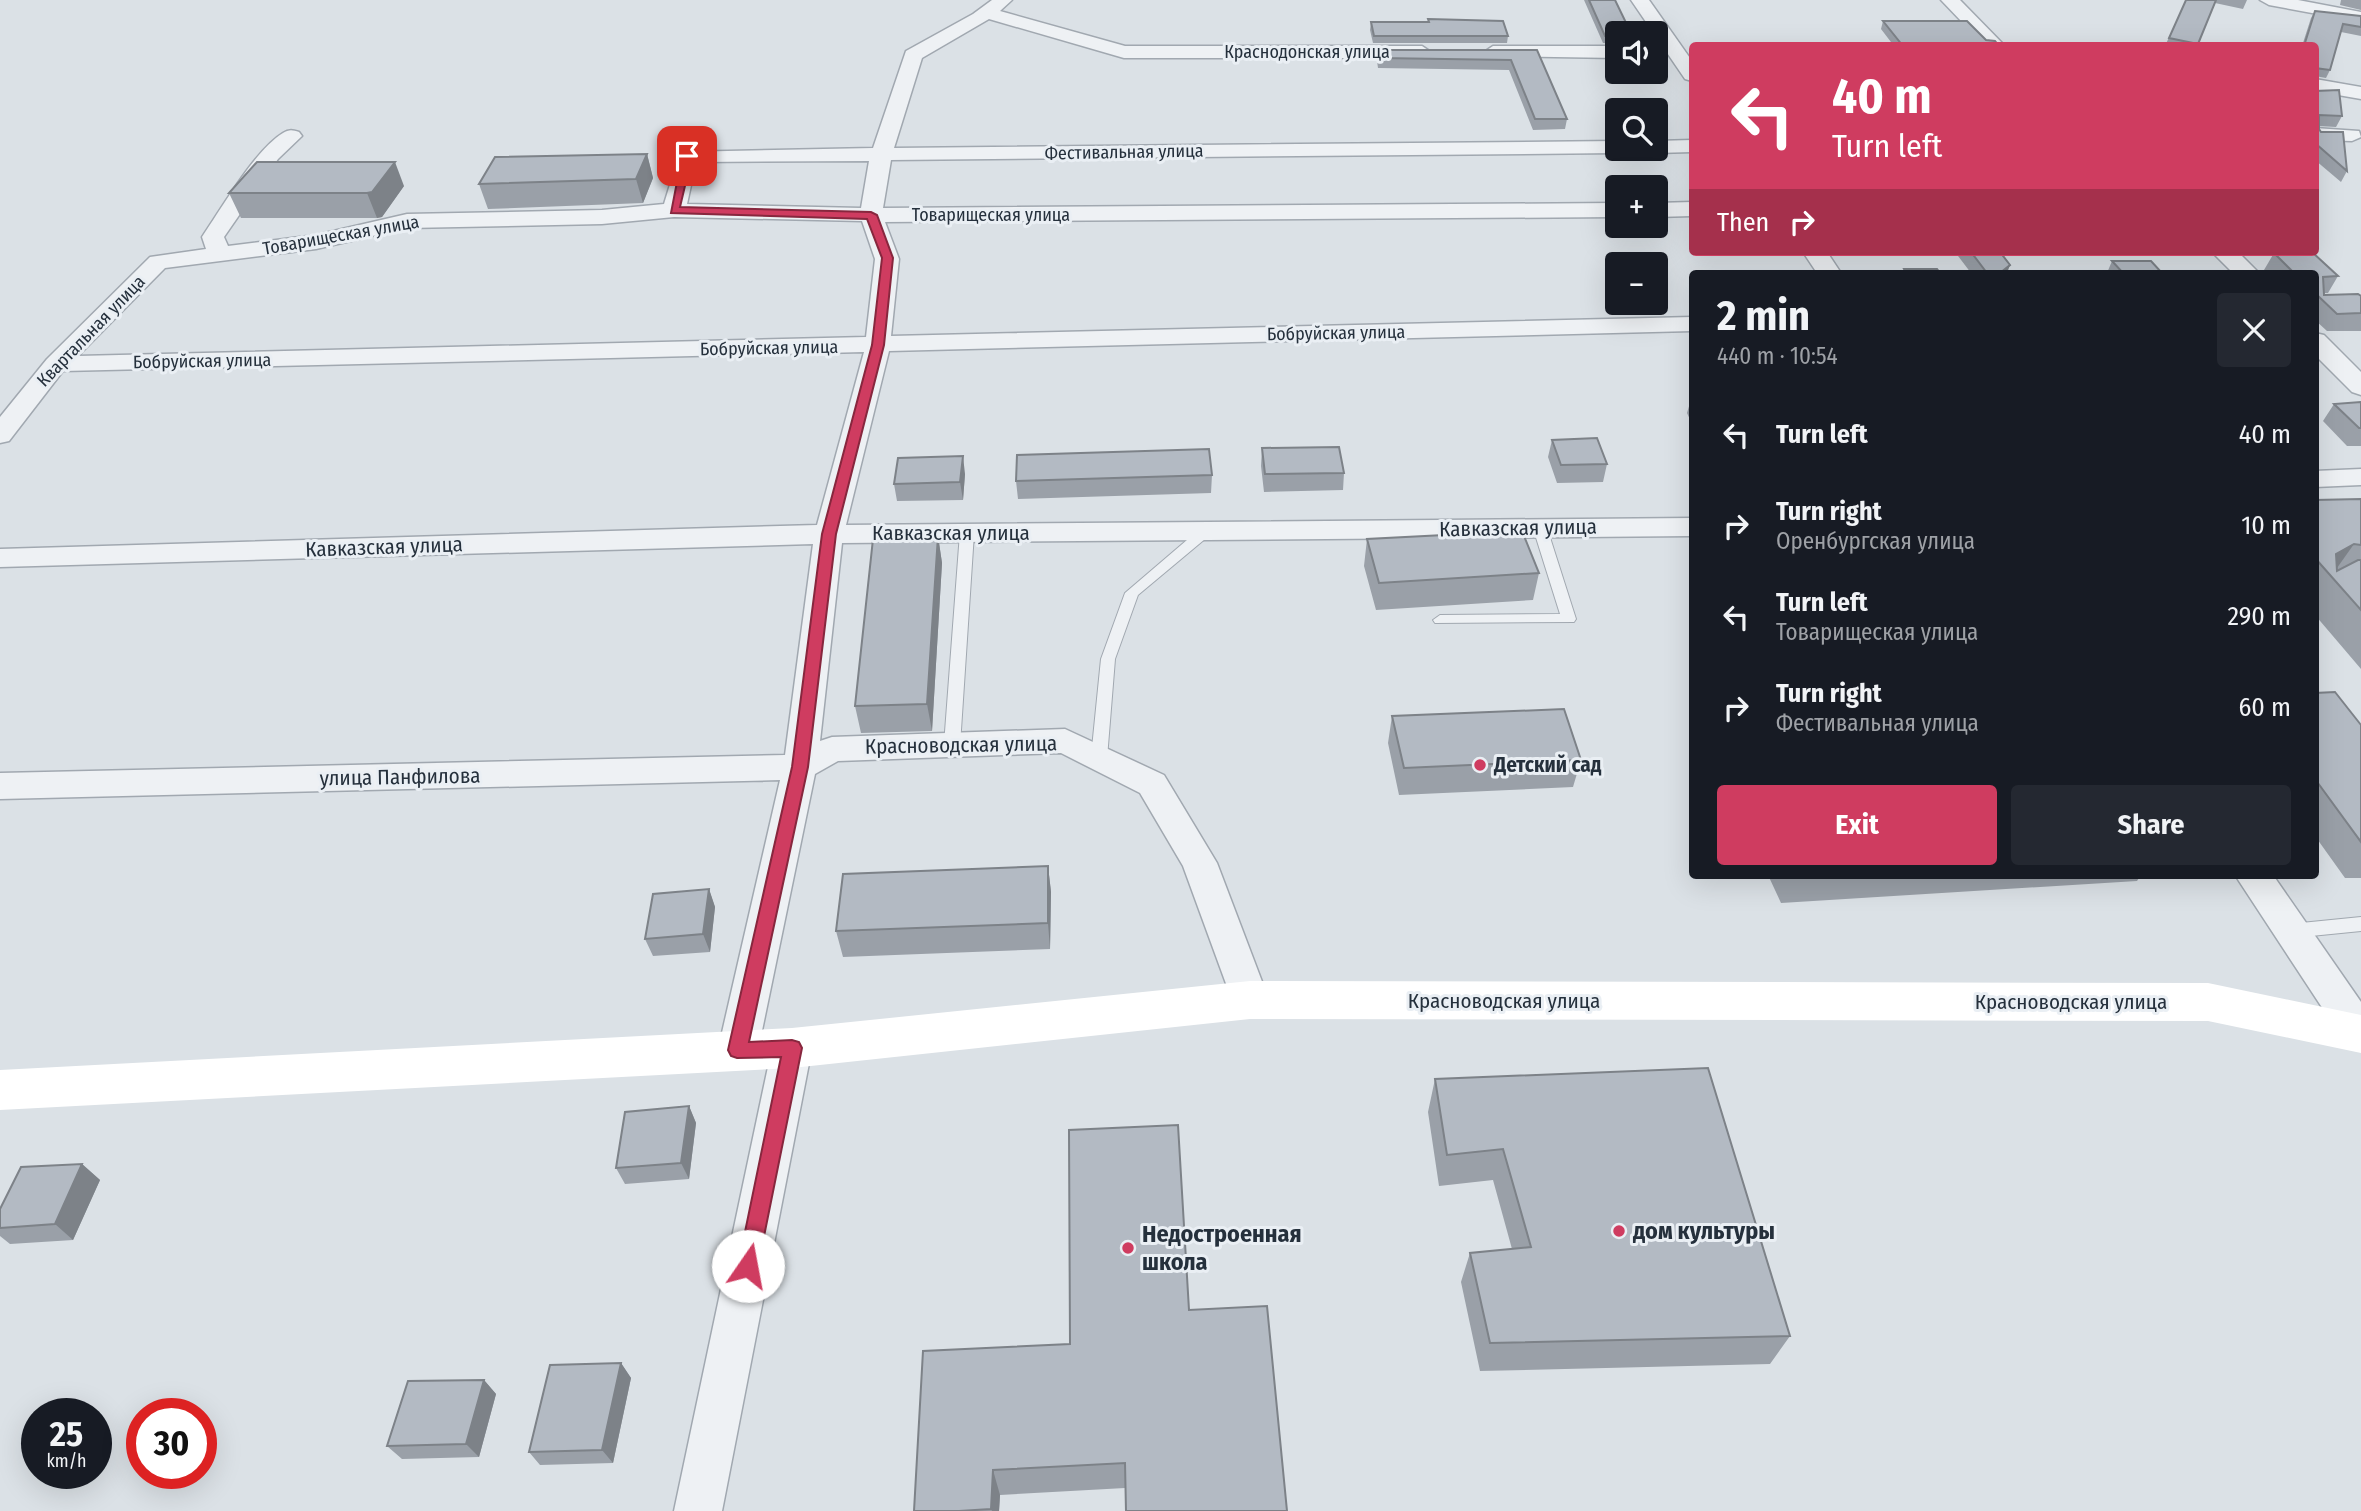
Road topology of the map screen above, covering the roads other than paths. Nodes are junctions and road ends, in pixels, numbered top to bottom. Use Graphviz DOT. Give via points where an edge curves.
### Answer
graph roads {
  1 [pos="1003,0"];
  2 [pos="1640,0"];
  3 [pos="1950,0"];
  4 [pos="2269,0"];
  5 [pos="987,13"];
  6 [pos="2361,17"];
  7 [pos="1992,42"];
  8 [pos="1439,52"];
  9 [pos="1480,52"];
  10 [pos="1605,52"];
  11 [pos="1684,52"];
  12 [pos="2319,86"];
  13 [pos="2361,93"];
  14 [pos="2319,134"];
  15 [pos="2358,135"];
  16 [pos="292,136"];
  17 [pos="1689,146"];
  18 [pos="1605,147"];
  19 [pos="1668,147"];
  20 [pos="881,154"];
  21 [pos="1689,209"];
  22 [pos="674,210"];
  23 [pos="1605,210"];
  24 [pos="1668,210"];
  25 [pos="871,215"];
  26 [pos="220,254"];
  27 [pos="2228,256"];
  28 [pos="158,262"];
  29 [pos="2244,270"];
  30 [pos="1689,324"];
  31 [pos="2319,344"];
  32 [pos="878,345"];
  33 [pos="56,364"];
  34 [pos="2361,387"];
  35 [pos="0,435"];
  36 [pos="2361,477"];
  37 [pos="2319,479"];
  38 [pos="1689,527"];
  39 [pos="1540,528"];
  40 [pos="1206,531"];
  41 [pos="967,533"];
  42 [pos="829,534"];
  43 [pos="0,558"];
  44 [pos="1440,620"];
  45 [pos="952,745"];
  46 [pos="1099,758"];
  47 [pos="800,767"];
  48 [pos="0,786"];
  49 [pos="2256,879"];
  50 [pos="2361,924"];
  51 [pos="2291,931"];
  52 [pos="1250,1000"];
  53 [pos="2360,1033"];
  54 [pos="792,1048"];
  55 [pos="737,1050"];
  56 [pos="0,1090"];
  57 [pos="698,1511"];
  1 -- 5 [label="street"];
  2 -- 11 [label="street"];
  3 -- 7 [label="street"];
  4 -- 6 [label="street"];
  5 -- 8 [label="street, Краснодонская улица" via="1124,52"];
  5 -- 20 [label="street" via="913,55"];
  9 -- 10 [label="street"];
  12 -- 13 [label="street"];
  14 -- 15 [label="street"];
  16 -- 26 [label="street" via="270,155 213,237"];
  17 -- 19 [label="street"];
  18 -- 20 [label="street, Фестивальная улица"];
  20 -- 22 [label="street, Фестивальная улица" via="687,156"];
  20 -- 25 [label="street"];
  21 -- 24 [label="street"];
  22 -- 25 [label="street, Товарищеская улица"];
  22 -- 26 [label="street, Товарищеская улица" via="602,217 407,221 316,242"];
  23 -- 25 [label="street, Товарищеская улица"];
  25 -- 32 [label="street" via="887,258"];
  26 -- 28 [label="street, Товарищеская улица"];
  27 -- 29 [label="street"];
  28 -- 33 [label="street, Квартальная улица"];
  30 -- 32 [label="street, Бобруйская улица"];
  31 -- 34 [label="street"];
  32 -- 33 [label="street, Бобруйская улица"];
  32 -- 42 [label="street"];
  33 -- 35 [label="street, Квартальная улица"];
  36 -- 37 [label="street"];
  38 -- 39 [label="street, Кавказская улица"];
  39 -- 40 [label="street, Кавказская улица"];
  39 -- 44 [label="lane" via="1569,619"];
  40 -- 41 [label="street, Кавказская улица"];
  40 -- 46 [label="lane" via="1132,593 1108,659"];
  41 -- 42 [label="street, Кавказская улица"];
  41 -- 45 [label="lane"];
  42 -- 43 [label="street, Кавказская улица"];
  42 -- 47 [label="street"];
  45 -- 46 [label="street, Красноводская улица" via="1065,741"];
  45 -- 47 [label="street, Красноводская улица" via="832,749"];
  46 -- 52 [label="street, Красноводская улица" via="1152,784 1199,863"];
  47 -- 48 [label="street, улица Панфилова"];
  47 -- 55 [label="street"];
  49 -- 51 [label="street"];
  50 -- 51 [label="lane"];
  51 -- 53 [label="street"];
  52 -- 53 [label="main road, Красноводская улица" via="2208,1002"];
  52 -- 54 [label="main road"];
  54 -- 55 [label="main road"];
  54 -- 57 [label="street"];
  55 -- 56 [label="main road"];
}
